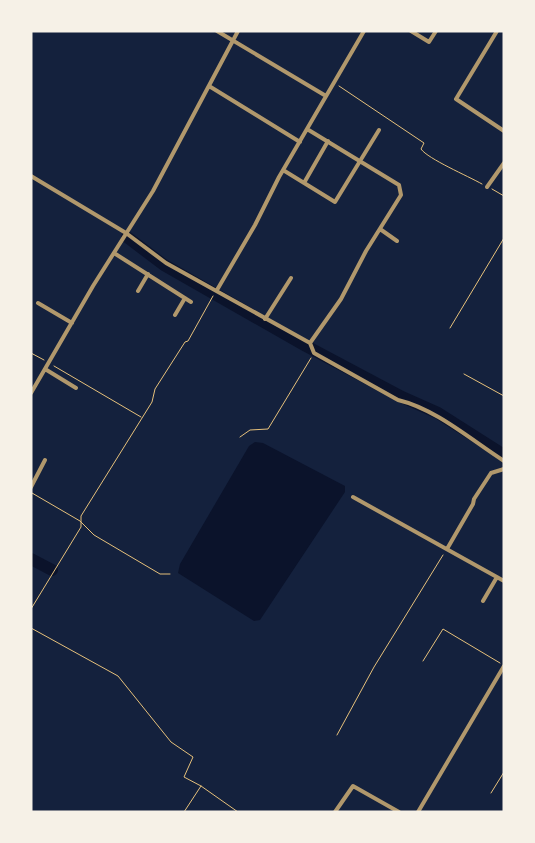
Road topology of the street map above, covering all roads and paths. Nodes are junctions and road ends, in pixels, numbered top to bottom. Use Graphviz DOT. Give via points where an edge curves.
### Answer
graph roads {
  1 [pos="217,31"];
  2 [pos="238,31"];
  3 [pos="364,31"];
  4 [pos="411,31"];
  5 [pos="436,31"];
  6 [pos="498,31"];
  7 [pos="233,41"];
  8 [pos="334,83"];
  9 [pos="209,86"];
  10 [pos="326,96"];
  11 [pos="308,129"];
  12 [pos="379,130"];
  13 [pos="504,131"];
  14 [pos="328,141"];
  15 [pos="300,142"];
  16 [pos="360,161"];
  17 [pos="504,163"];
  18 [pos="283,170"];
  19 [pos="31,176"];
  20 [pos="304,183"];
  21 [pos="487,187"];
  22 [pos="504,196"];
  23 [pos="380,229"];
  24 [pos="126,233"];
  25 [pos="504,238"];
  26 [pos="397,241"];
  27 [pos="114,253"];
  28 [pos="148,274"];
  29 [pos="291,278"];
  30 [pos="217,290"];
  31 [pos="138,291"];
  32 [pos="214,295"];
  33 [pos="185,298"];
  34 [pos="192,302"];
  35 [pos="38,303"];
  36 [pos="175,315"];
  37 [pos="265,320"];
  38 [pos="72,323"];
  39 [pos="450,328"];
  40 [pos="310,344"];
  41 [pos="314,352"];
  42 [pos="31,353"];
  43 [pos="49,363"];
  44 [pos="45,369"];
  45 [pos="464,374"];
  46 [pos="76,388"];
  47 [pos="31,393"];
  48 [pos="504,396"];
  49 [pos="142,417"];
  50 [pos="240,437"];
  51 [pos="45,460"];
  52 [pos="504,461"];
  53 [pos="504,469"];
  54 [pos="31,487"];
  55 [pos="31,492"];
  56 [pos="353,497"];
  57 [pos="80,521"];
  58 [pos="447,549"];
  59 [pos="170,574"];
  60 [pos="497,577"];
  61 [pos="504,581"];
  62 [pos="483,601"];
  63 [pos="31,608"];
  64 [pos="31,628"];
  65 [pos="424,661"];
  66 [pos="504,666"];
  67 [pos="337,735"];
  68 [pos="504,772"];
  69 [pos="201,786"];
  70 [pos="491,792"];
  71 [pos="184,812"];
  72 [pos="238,812"];
  73 [pos="335,812"];
  74 [pos="399,812"];
  75 [pos="418,812"];
  1 -- 7 [label="street"];
  2 -- 7 [label="street"];
  3 -- 8 [label="street"];
  4 -- 5 [label="street" via="429,42"];
  6 -- 13 [label="street" via="456,99"];
  7 -- 9 [label="street"];
  7 -- 10 [label="street"];
  8 -- 10 [label="street"];
  8 -- 21 [label="path" via="424,143 421,149 426,156"];
  9 -- 15 [label="street"];
  9 -- 24 [label="street" via="153,191"];
  10 -- 11 [label="street"];
  11 -- 14 [label="street"];
  11 -- 15 [label="street"];
  12 -- 16 [label="street"];
  14 -- 16 [label="street"];
  14 -- 20 [label="street"];
  15 -- 18 [label="street"];
  16 -- 20 [label="street" via="335,202"];
  16 -- 23 [label="street" via="399,185 401,190"];
  17 -- 21 [label="street"];
  18 -- 20 [label="street"];
  18 -- 30 [label="street"];
  19 -- 24 [label="street"];
  21 -- 22 [label="path"];
  23 -- 26 [label="street"];
  23 -- 40 [label="street" via="341,299"];
  24 -- 27 [label="street"];
  24 -- 30 [label="street" via="166,263"];
  25 -- 39 [label="path"];
  27 -- 28 [label="street"];
  27 -- 38 [label="street"];
  28 -- 31 [label="street"];
  28 -- 33 [label="street"];
  29 -- 37 [label="street"];
  30 -- 37 [label="street"];
  32 -- 49 [label="path" via="155,389 152,402"];
  33 -- 34 [label="street"];
  33 -- 36 [label="street"];
  35 -- 38 [label="street"];
  37 -- 40 [label="street"];
  38 -- 43 [label="street"];
  40 -- 41 [label="street"];
  41 -- 50 [label="path" via="268,430 250,430"];
  41 -- 52 [label="street" via="398,400 437,417"];
  42 -- 43 [label="path"];
  43 -- 44 [label="street"];
  43 -- 49 [label="path"];
  44 -- 46 [label="street"];
  44 -- 47 [label="street"];
  45 -- 48 [label="path"];
  49 -- 57 [label="path"];
  51 -- 54 [label="street"];
  53 -- 58 [label="street" via="491,473"];
  55 -- 57 [label="path"];
  56 -- 58 [label="street"];
  57 -- 59 [label="path" via="94,535 160,574"];
  57 -- 63 [label="path" via="80,527"];
  58 -- 60 [label="street"];
  58 -- 67 [label="path" via="374,667"];
  60 -- 61 [label="street"];
  60 -- 62 [label="street"];
  64 -- 69 [label="path" via="118,676 171,742 193,757 184,777"];
  65 -- 66 [label="path" via="443,629"];
  66 -- 75 [label="street"];
  68 -- 70 [label="path"];
  69 -- 71 [label="path"];
  69 -- 72 [label="path"];
  73 -- 74 [label="street" via="353,786"];
}
